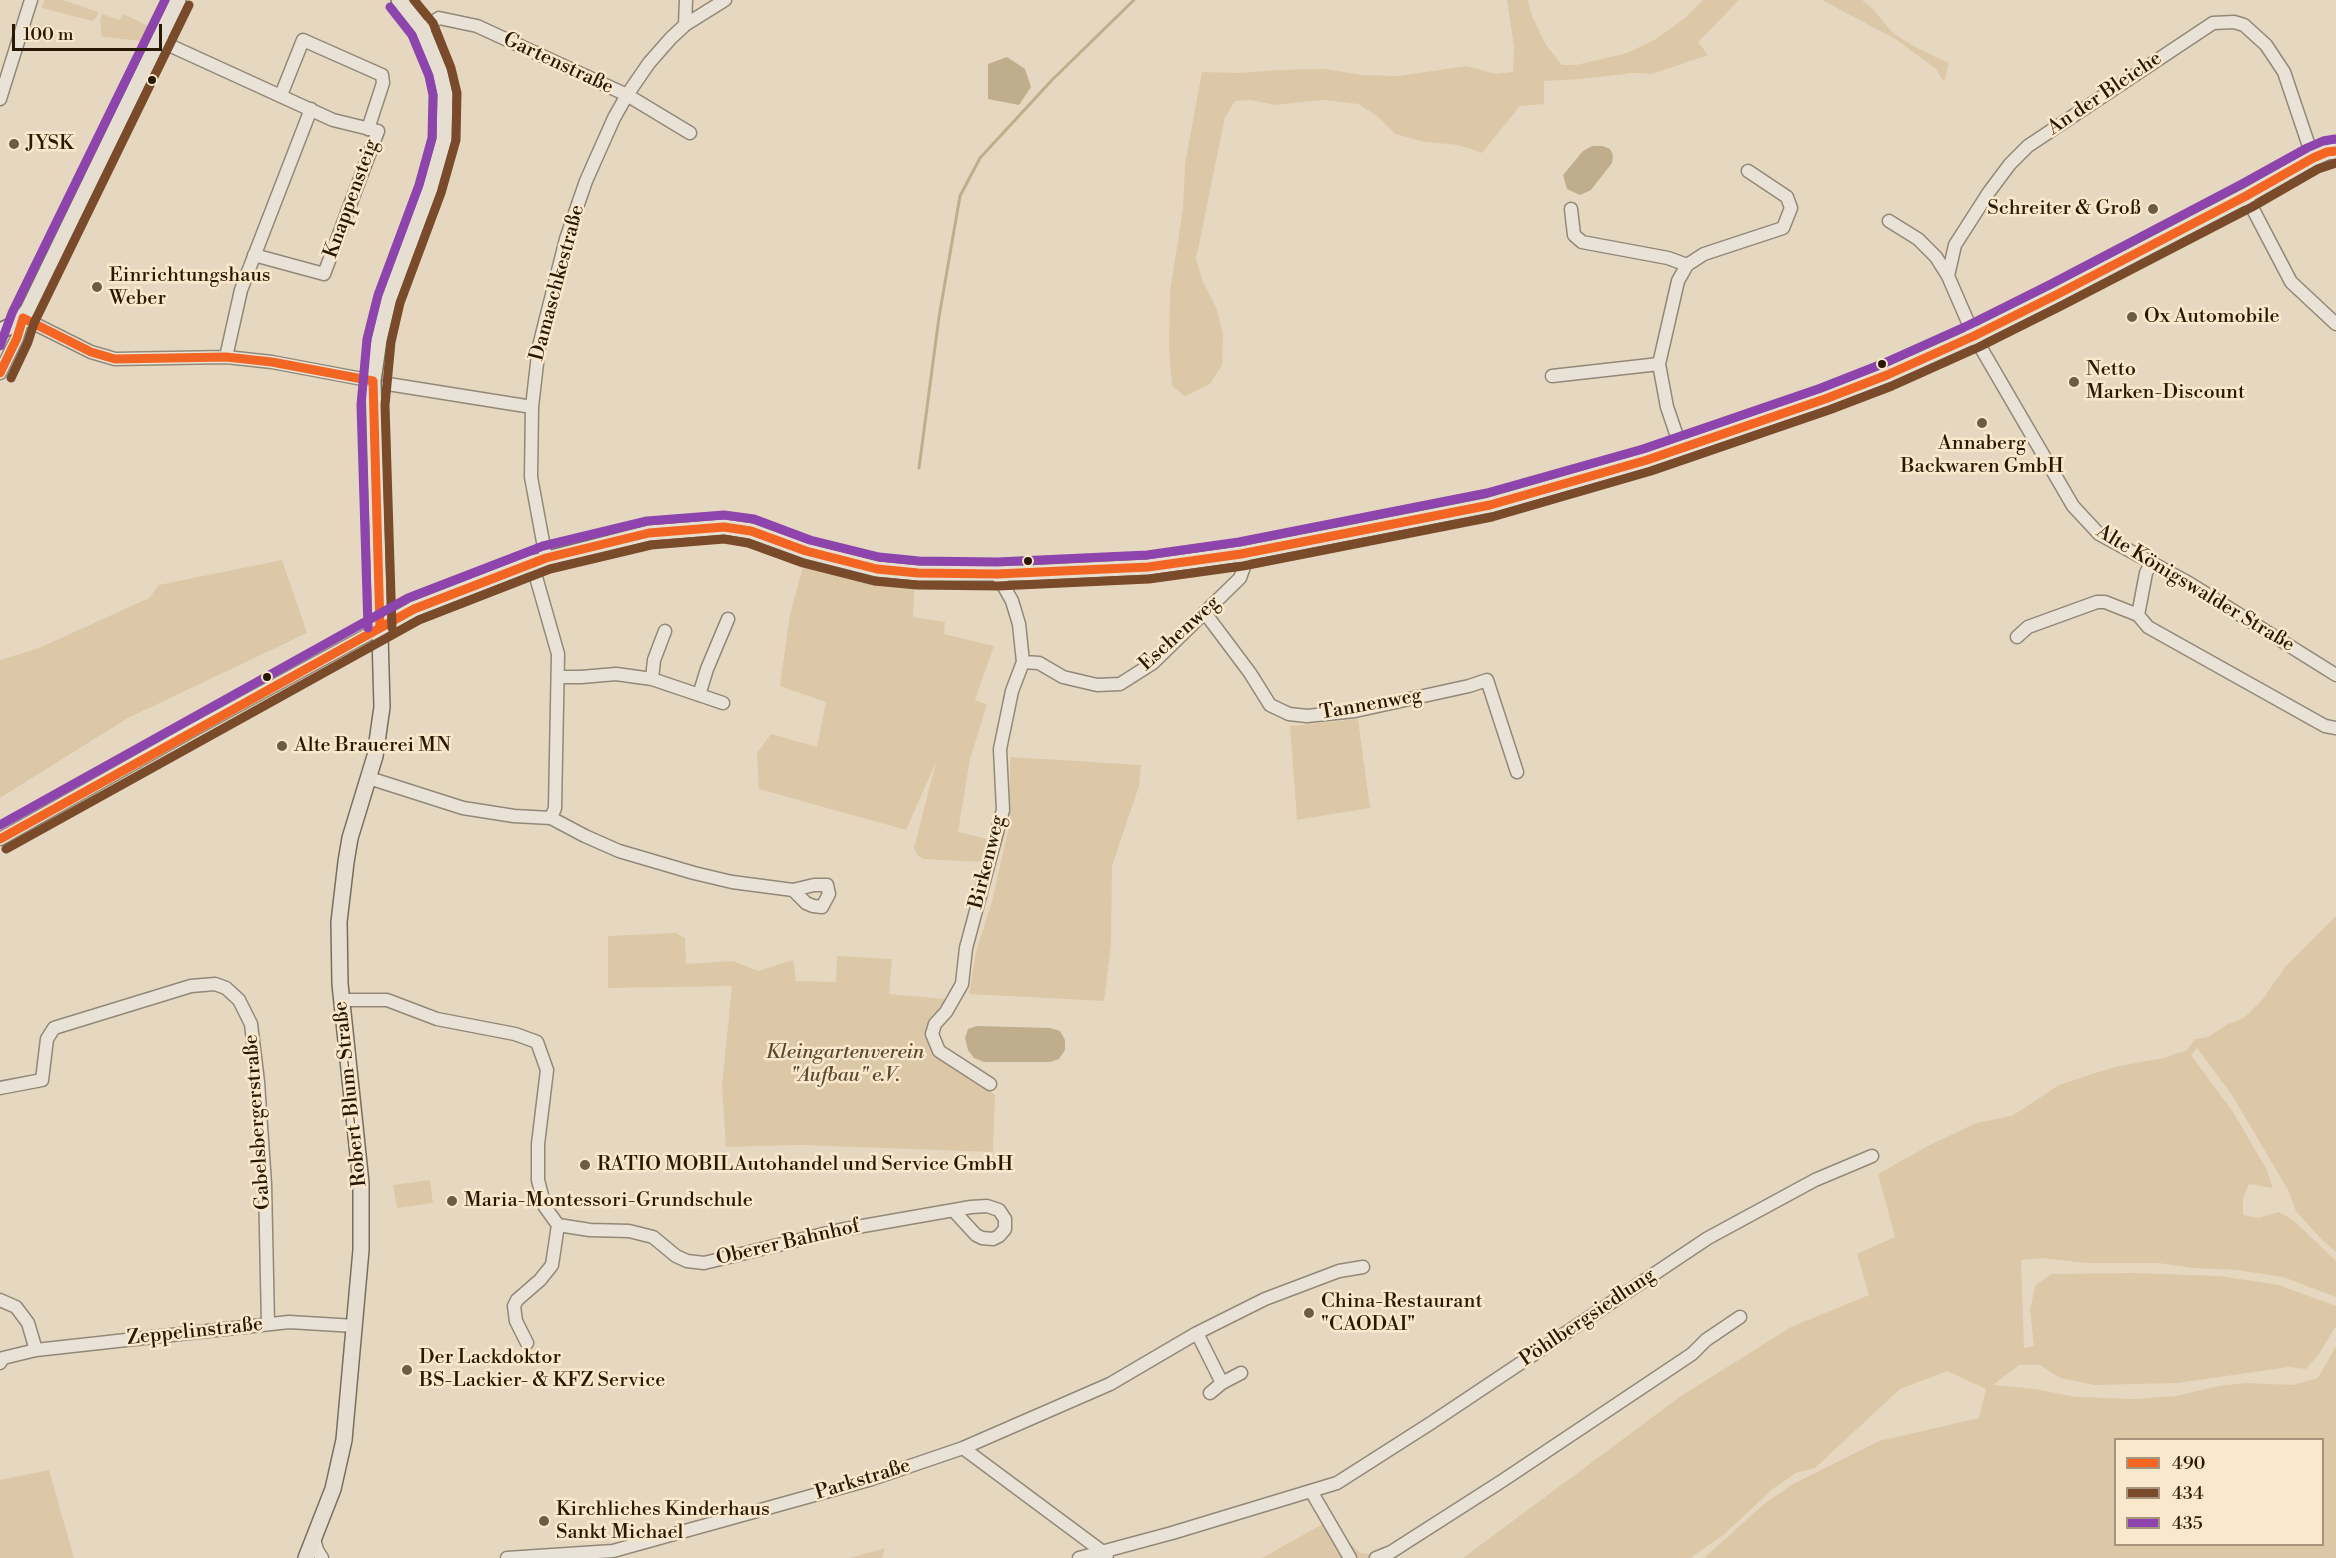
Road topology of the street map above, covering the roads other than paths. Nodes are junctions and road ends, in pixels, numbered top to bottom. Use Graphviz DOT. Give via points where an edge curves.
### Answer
graph roads {
  1 [pos="31,0"];
  2 [pos="178,0"];
  3 [pos="399,0"];
  4 [pos="686,0"];
  5 [pos="691,0"];
  6 [pos="725,0"];
  7 [pos="704,13"];
  8 [pos="685,26"];
  9 [pos="422,29"];
  10 [pos="158,40"];
  11 [pos="281,95"];
  12 [pos="627,95"];
  13 [pos="0,99"];
  14 [pos="311,109"];
  15 [pos="368,129"];
  16 [pos="690,133"];
  17 [pos="2336,151"];
  18 [pos="2313,158"];
  19 [pos="1748,171"];
  20 [pos="2246,196"];
  21 [pos="1571,209"];
  22 [pos="1889,221"];
  23 [pos="254,255"];
  24 [pos="1687,265"];
  25 [pos="1948,276"];
  26 [pos="23,318"];
  27 [pos="2336,324"];
  28 [pos="0,331"];
  29 [pos="1974,336"];
  30 [pos="226,357"];
  31 [pos="1659,364"];
  32 [pos="0,373"];
  33 [pos="1551,376"];
  34 [pos="381,382"];
  35 [pos="532,406"];
  36 [pos="1681,448"];
  37 [pos="1241,554"];
  38 [pos="539,561"];
  39 [pos="2151,563"];
  40 [pos="997,574"];
  41 [pos="1205,613"];
  42 [pos="2138,615"];
  43 [pos="728,619"];
  44 [pos="380,628"];
  45 [pos="665,631"];
  46 [pos="2017,637"];
  47 [pos="1023,662"];
  48 [pos="2336,675"];
  49 [pos="558,677"];
  50 [pos="652,679"];
  51 [pos="699,695"];
  52 [pos="723,703"];
  53 [pos="2336,728"];
  54 [pos="1517,772"];
  55 [pos="369,778"];
  56 [pos="551,818"];
  57 [pos="0,840"];
  58 [pos="793,890"];
  59 [pos="342,1000"];
  60 [pos="990,1084"];
  61 [pos="0,1088"];
  62 [pos="1872,1156"];
  63 [pos="953,1210"];
  64 [pos="558,1225"];
  65 [pos="1363,1267"];
  66 [pos="0,1300"];
  67 [pos="1740,1317"];
  68 [pos="268,1324"];
  69 [pos="355,1326"];
  70 [pos="1197,1333"];
  71 [pos="526,1343"];
  72 [pos="36,1350"];
  73 [pos="0,1363"];
  74 [pos="1241,1373"];
  75 [pos="1222,1383"];
  76 [pos="1210,1393"];
  77 [pos="963,1448"];
  78 [pos="1311,1491"];
  79 [pos="314,1539"];
  80 [pos="1108,1555"];
  81 [pos="306,1558"];
  82 [pos="322,1558"];
  83 [pos="507,1558"];
  84 [pos="1079,1558"];
  85 [pos="1350,1558"];
  86 [pos="1376,1558"];
  1 -- 13 [label="street"];
  2 -- 10 [label="main road"];
  3 -- 9 [label="main road, Robert-Blum-Straße"];
  4 -- 8 [label="street"];
  5 -- 7 [label="street"];
  6 -- 7 [label="street, Damaschkestraße"];
  7 -- 8 [label="street, Damaschkestraße"];
  8 -- 12 [label="street, Damaschkestraße" via="657,54"];
  9 -- 12 [label="street, Gartenstraße" via="439,18 477,26"];
  9 -- 34 [label="main road, Robert-Blum-Straße" via="445,94 444,140 389,299 379,340"];
  10 -- 11 [label="street, Knappensteig"];
  10 -- 26 [label="main road"];
  11 -- 14 [label="street, Knappensteig"];
  11 -- 15 [label="street, Knappensteig" via="303,40 382,75"];
  12 -- 16 [label="street, Gartenstraße"];
  12 -- 35 [label="street, Damaschkestraße" via="586,181 566,239 539,346"];
  14 -- 15 [label="street, Knappensteig" via="333,120"];
  14 -- 23 [label="street"];
  15 -- 23 [label="street, Knappensteig" via="378,131 324,274"];
  17 -- 18 [label="main road"];
  18 -- 20 [label="main road"];
  18 -- 25 [label="street, An der Bleiche" via="2284,72 2266,45 2244,24 2213,23 2028,146 1989,192 1955,246"];
  19 -- 24 [label="street" via="1787,197 1791,208 1783,228 1704,254"];
  20 -- 27 [label="street" via="2291,282"];
  20 -- 29 [label="main road"];
  21 -- 24 [label="street" via="1574,235 1582,242"];
  22 -- 25 [label="street" via="1918,239"];
  23 -- 30 [label="street" via="241,290"];
  24 -- 31 [label="street" via="1675,290"];
  25 -- 29 [label="street"];
  26 -- 28 [label="main road"];
  26 -- 30 [label="street" via="100,356"];
  26 -- 32 [label="street"];
  29 -- 36 [label="main road" via="1858,387"];
  29 -- 39 [label="street, Alte Königswalder Straße" via="2073,506 2099,534"];
  30 -- 34 [label="street"];
  31 -- 33 [label="street"];
  31 -- 36 [label="street"];
  34 -- 35 [label="street"];
  34 -- 44 [label="main road, Robert-Blum-Straße"];
  35 -- 38 [label="street, Damaschkestraße" via="531,477"];
  36 -- 37 [label="main road" via="1490,505"];
  37 -- 40 [label="main road" via="1148,567"];
  37 -- 41 [label="street, Eschenweg" via="1244,567 1240,578"];
  38 -- 40 [label="main road" via="649,532 724,527 751,531 806,551 877,569"];
  38 -- 44 [label="main road" via="414,609"];
  38 -- 49 [label="street, Damaschkestraße" via="558,654"];
  39 -- 42 [label="street"];
  39 -- 48 [label="street, Alte Königswalder Straße"];
  40 -- 47 [label="street, Birkenweg" via="1020,624"];
  41 -- 47 [label="street, Eschenweg" via="1153,663 1120,684 1096,686 1063,677 1040,663"];
  41 -- 54 [label="street, Tannenweg" via="1270,705 1289,714 1355,711 1487,680"];
  42 -- 46 [label="street" via="2097,602 2028,627"];
  42 -- 53 [label="street" via="2148,627 2325,726"];
  43 -- 51 [label="street"];
  44 -- 55 [label="main road, Robert-Blum-Straße" via="382,707"];
  44 -- 57 [label="street"];
  45 -- 50 [label="street" via="654,660"];
  47 -- 60 [label="street, Birkenweg" via="1012,691 1000,749 1003,810 966,948 962,984 932,1034 939,1051"];
  49 -- 50 [label="street" via="616,674"];
  49 -- 56 [label="street, Damaschkestraße" via="555,808"];
  50 -- 51 [label="street"];
  51 -- 52 [label="street"];
  55 -- 56 [label="street" via="463,808"];
  55 -- 59 [label="main road, Robert-Blum-Straße" via="350,838 342,886"];
  56 -- 58 [label="street" via="585,836 659,864 732,882"];
  59 -- 64 [label="street" via="387,1000 437,1019 537,1042 547,1070 538,1180 545,1207"];
  59 -- 69 [label="main road, Robert-Blum-Straße" via="362,1189"];
  61 -- 68 [label="street, Gabelsbergerstraße" via="42,1080 47,1039 54,1028 191,986 215,984 226,988 239,1000 251,1024 265,1184"];
  62 -- 78 [label="street, Pöhlbergsiedlung" via="1815,1180 1708,1238 1369,1463 1337,1483"];
  63 -- 64 [label="street, Oberer Bahnhof" via="840,1230 704,1263 687,1262 653,1237"];
  64 -- 71 [label="street" via="552,1265 514,1306"];
  65 -- 70 [label="street, Parkstraße" via="1338,1271 1265,1299"];
  66 -- 72 [label="street" via="16,1307 28,1323"];
  67 -- 86 [label="street" via="1692,1354 1502,1481"];
  68 -- 69 [label="street, Zeppelinstraße"];
  68 -- 72 [label="street, Zeppelinstraße"];
  69 -- 79 [label="main road, Robert-Blum-Straße" via="337,1473"];
  70 -- 75 [label="street"];
  70 -- 77 [label="street, Parkstraße" via="1110,1384"];
  72 -- 73 [label="street, Zeppelinstraße" via="3,1358"];
  74 -- 75 [label="street"];
  75 -- 76 [label="street"];
  77 -- 80 [label="street"];
  77 -- 83 [label="street, Parkstraße" via="872,1479 613,1551"];
  78 -- 80 [label="street, Pöhlbergsiedlung"];
  78 -- 85 [label="street"];
  79 -- 81 [label="main road, Robert-Blum-Straße"];
  79 -- 82 [label="street"];
  80 -- 84 [label="street, Pöhlbergsiedlung"];
}
